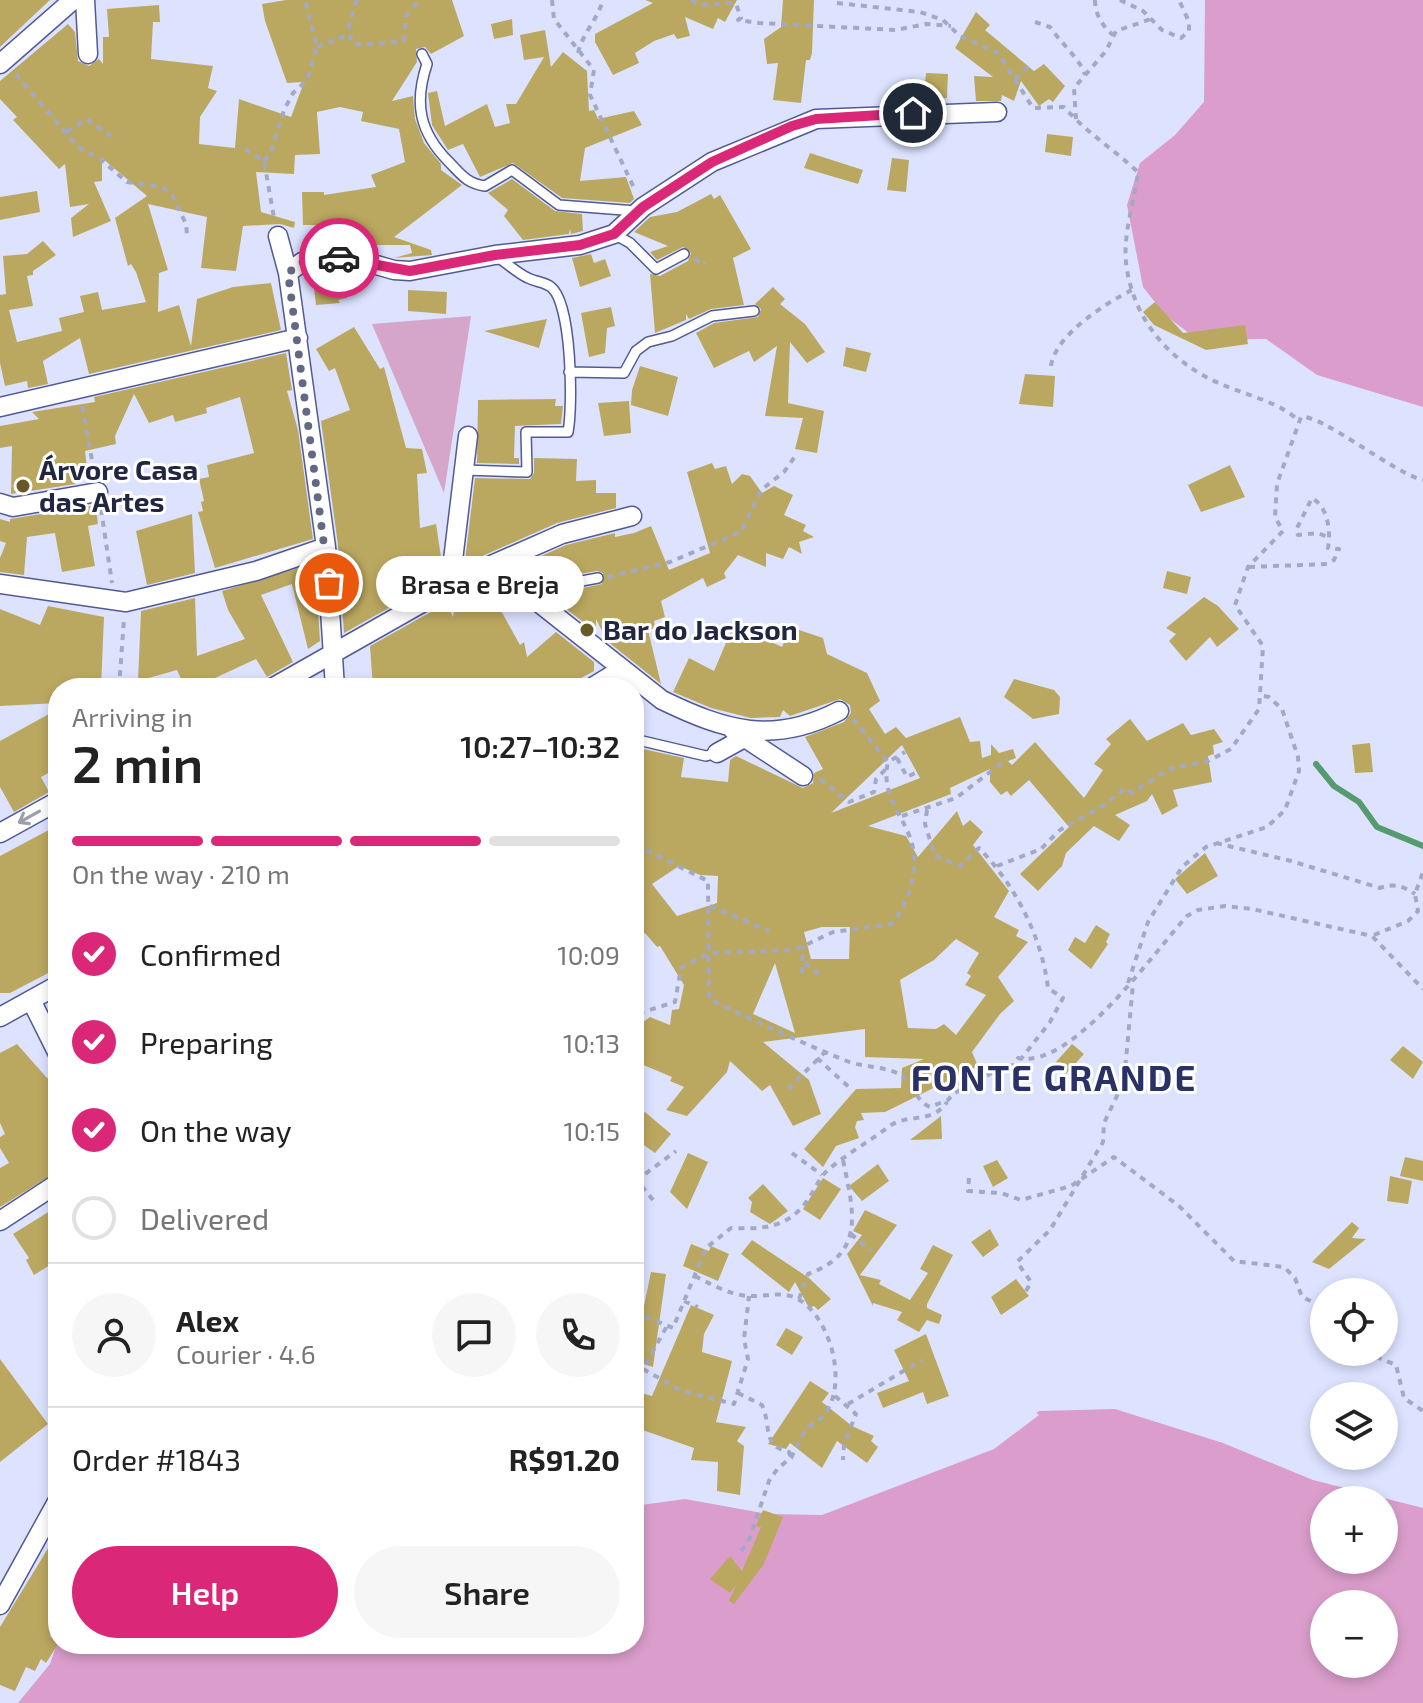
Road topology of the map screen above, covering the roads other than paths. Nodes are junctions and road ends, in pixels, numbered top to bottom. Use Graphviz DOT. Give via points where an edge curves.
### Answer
graph roads {
  1 [pos="73,0"];
  2 [pos="85,0"];
  3 [pos="88,54"];
  4 [pos="422,54"];
  5 [pos="3,62"];
  6 [pos="997,112"];
  7 [pos="641,209"];
  8 [pos="614,234"];
  9 [pos="278,236"];
  10 [pos="684,254"];
  11 [pos="495,255"];
  12 [pos="295,267"];
  13 [pos="754,311"];
  14 [pos="298,338"];
  15 [pos="569,372"];
  16 [pos="0,407"];
  17 [pos="468,436"];
  18 [pos="464,470"];
  19 [pos="98,492"];
  20 [pos="0,503"];
  21 [pos="632,516"];
  22 [pos="326,547"];
  23 [pos="480,570"];
  24 [pos="598,578"];
  25 [pos="0,584"];
  26 [pos="450,585"];
  27 [pos="524,591"];
  28 [pos="334,656"];
  29 [pos="622,669"];
  30 [pos="291,678"];
  31 [pos="335,678"];
  32 [pos="607,678"];
  33 [pos="634,678"];
  34 [pos="644,686"];
  35 [pos="844,712"];
  36 [pos="738,734"];
  37 [pos="644,741"];
  38 [pos="717,753"];
  39 [pos="807,777"];
  40 [pos="48,807"];
  41 [pos="0,833"];
  42 [pos="48,991"];
  43 [pos="31,1000"];
  44 [pos="0,1017"];
  45 [pos="48,1034"];
  46 [pos="48,1190"];
  47 [pos="0,1221"];
  48 [pos="48,1518"];
  49 [pos="0,1605"];
  1 -- 5 [label="street"];
  2 -- 3 [label="street"];
  4 -- 7 [label="lane" via="427,64 418,91 429,140 460,175 485,186 512,170 559,205"];
  6 -- 7 [label="street" via="816,119 712,162"];
  7 -- 8 [label="street"];
  8 -- 10 [label="lane" via="656,269"];
  8 -- 11 [label="street" via="569,247"];
  9 -- 12 [label="street"];
  11 -- 12 [label="street" via="410,271 352,258"];
  11 -- 15 [label="lane" via="558,294"];
  12 -- 14 [label="street"];
  13 -- 15 [label="lane" via="712,316 648,342 624,373"];
  14 -- 16 [label="street"];
  14 -- 22 [label="street"];
  15 -- 18 [label="lane" via="568,432 526,432 527,472"];
  17 -- 18 [label="street"];
  18 -- 26 [label="street"];
  19 -- 20 [label="street" via="13,507"];
  21 -- 23 [label="street" via="562,534"];
  22 -- 25 [label="street" via="256,571 120,602"];
  22 -- 28 [label="street"];
  23 -- 26 [label="street"];
  23 -- 27 [label="street"];
  24 -- 27 [label="lane"];
  26 -- 28 [label="street"];
  27 -- 29 [label="street"];
  28 -- 30 [label="street"];
  28 -- 31 [label="street"];
  29 -- 32 [label="street"];
  29 -- 33 [label="street"];
  34 -- 36 [label="street" via="662,700"];
  35 -- 36 [label="street" via="800,729"];
  36 -- 38 [label="street"];
  36 -- 39 [label="street"];
  37 -- 38 [label="lane" via="706,756"];
  40 -- 41 [label="street, one-way"];
  42 -- 43 [label="street"];
  43 -- 44 [label="street"];
  43 -- 45 [label="street"];
  46 -- 47 [label="street"];
  48 -- 49 [label="street"];
}
